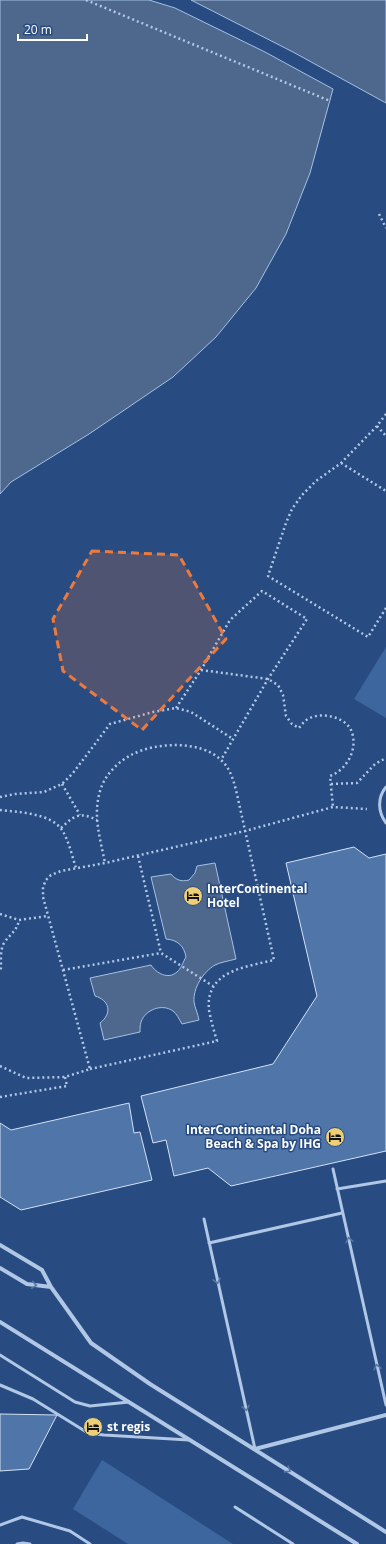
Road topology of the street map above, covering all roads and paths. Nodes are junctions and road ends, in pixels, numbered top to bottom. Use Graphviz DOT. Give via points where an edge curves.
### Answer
graph roads {
  1 [pos="86,0"];
  2 [pos="330,100"];
  3 [pos="379,214"];
  4 [pos="386,228"];
  5 [pos="386,414"];
  6 [pos="377,426"];
  7 [pos="386,436"];
  8 [pos="341,463"];
  9 [pos="386,491"];
  10 [pos="386,608"];
  11 [pos="201,670"];
  12 [pos="268,678"];
  13 [pos="176,708"];
  14 [pos="233,739"];
  15 [pos="386,758"];
  16 [pos="221,760"];
  17 [pos="62,784"];
  18 [pos="331,784"];
  19 [pos="386,787"];
  20 [pos="0,797"];
  21 [pos="333,807"];
  22 [pos="379,809"];
  23 [pos="0,810"];
  24 [pos="80,815"];
  25 [pos="97,820"];
  26 [pos="386,823"];
  27 [pos="61,828"];
  28 [pos="245,831"];
  29 [pos="138,856"];
  30 [pos="105,863"];
  31 [pos="76,868"];
  32 [pos="0,914"];
  33 [pos="48,916"];
  34 [pos="19,920"];
  35 [pos="1,944"];
  36 [pos="161,953"];
  37 [pos="0,969"];
  38 [pos="63,970"];
  39 [pos="213,986"];
  40 [pos="0,1066"];
  41 [pos="90,1069"];
  42 [pos="65,1077"];
  43 [pos="0,1097"];
  44 [pos="332,1168"];
  45 [pos="386,1181"];
  46 [pos="337,1189"];
  47 [pos="342,1213"];
  48 [pos="204,1219"];
  49 [pos="209,1243"];
  50 [pos="0,1245"];
  51 [pos="0,1268"];
  52 [pos="51,1288"];
  53 [pos="0,1322"];
  54 [pos="0,1355"];
  55 [pos="0,1385"];
  56 [pos="129,1402"];
  57 [pos="386,1405"];
  58 [pos="386,1414"];
  59 [pos="189,1440"];
  60 [pos="255,1450"];
  61 [pos="235,1507"];
  62 [pos="0,1525"];
  63 [pos="386,1532"];
  64 [pos="17,1544"];
  65 [pos="30,1544"];
  66 [pos="90,1544"];
  67 [pos="293,1544"];
  68 [pos="357,1544"];
  1 -- 2 [label="path"];
  3 -- 4 [label="path"];
  5 -- 6 [label="path"];
  6 -- 7 [label="path"];
  6 -- 8 [label="path"];
  8 -- 9 [label="path"];
  8 -- 10 [label="path" via="316,481 292,510 268,576 368,637"];
  11 -- 12 [label="path"];
  11 -- 12 [label="path" via="230,620 262,591 308,619"];
  11 -- 13 [label="path"];
  12 -- 14 [label="path"];
  12 -- 18 [label="path" via="278,685 283,695 286,716 292,724 299,728 305,721 318,715 342,721 351,729 353,739 349,760 337,774 330,776"];
  13 -- 14 [label="path" via="206,720"];
  13 -- 17 [label="path" via="110,724"];
  14 -- 16 [label="path"];
  15 -- 18 [label="path" via="375,764 357,783"];
  16 -- 25 [label="path" via="206,751 185,745 156,746 132,755 113,768 102,787 96,808"];
  16 -- 28 [label="path" via="231,773"];
  17 -- 20 [label="path" via="44,792"];
  17 -- 24 [label="path"];
  18 -- 21 [label="path"];
  19 -- 22 [label="lane" via="380,799"];
  21 -- 22 [label="path"];
  21 -- 28 [label="path"];
  22 -- 26 [label="lane"];
  23 -- 27 [label="path" via="35,814"];
  24 -- 25 [label="path"];
  24 -- 27 [label="path"];
  25 -- 30 [label="path"];
  27 -- 31 [label="path"];
  28 -- 29 [label="path"];
  28 -- 39 [label="path" via="274,960 239,968"];
  29 -- 30 [label="path"];
  29 -- 36 [label="path"];
  30 -- 31 [label="path"];
  31 -- 33 [label="path" via="51,875 46,880 43,897"];
  32 -- 34 [label="path"];
  33 -- 34 [label="path"];
  33 -- 38 [label="path"];
  34 -- 35 [label="path" via="18,927"];
  35 -- 37 [label="path"];
  36 -- 38 [label="path"];
  36 -- 39 [label="path"];
  38 -- 41 [label="path"];
  39 -- 41 [label="path" via="210,991 209,1011 217,1041"];
  40 -- 42 [label="path" via="26,1078"];
  41 -- 42 [label="path"];
  42 -- 43 [label="path" via="67,1086"];
  44 -- 46 [label="lane"];
  45 -- 46 [label="lane"];
  46 -- 47 [label="lane"];
  47 -- 49 [label="lane"];
  57 -- 47 [label="lane, one-way"];
  48 -- 49 [label="lane"];
  49 -- 60 [label="lane, one-way"];
  50 -- 52 [label="street" via="42,1270"];
  51 -- 52 [label="street, one-way" via="27,1284"];
  52 -- 60 [label="street" via="91,1343 150,1384"];
  53 -- 56 [label="street"];
  54 -- 56 [label="lane" via="75,1402 90,1406"];
  55 -- 59 [label="lane" via="32,1400 88,1433"];
  56 -- 59 [label="street"];
  58 -- 60 [label="street"];
  59 -- 68 [label="street"];
  60 -- 63 [label="street, one-way"];
  61 -- 67 [label="lane"];
  62 -- 66 [label="lane" via="22,1518 70,1531"];
  64 -- 65 [label="lane"];
}
